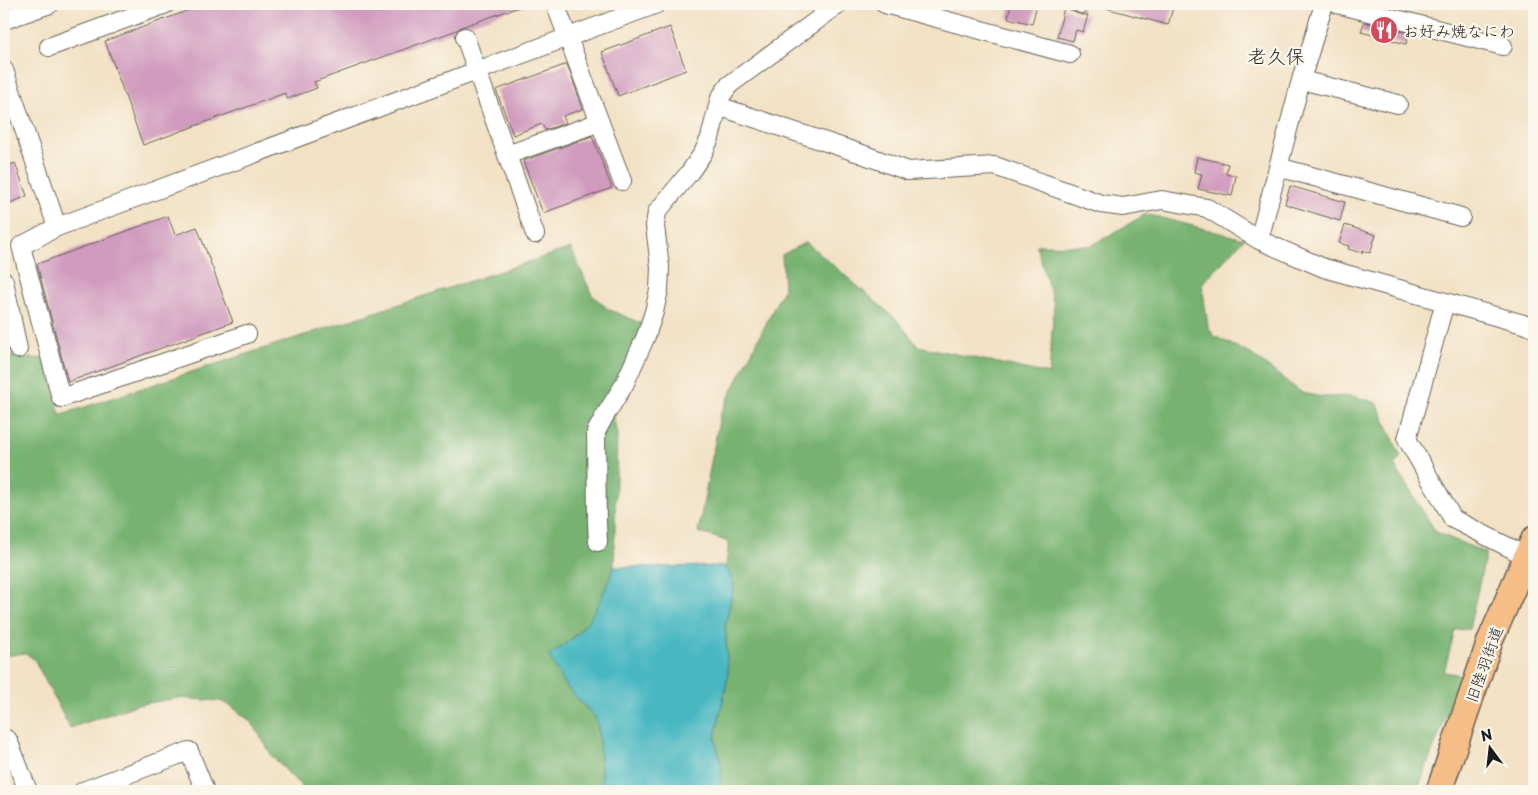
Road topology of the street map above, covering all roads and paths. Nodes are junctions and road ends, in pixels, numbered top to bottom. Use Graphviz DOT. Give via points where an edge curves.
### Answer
graph roads {
  1 [pos="50,4"];
  2 [pos="166,4"];
  3 [pos="658,4"];
  4 [pos="839,4"];
  5 [pos="885,4"];
  6 [pos="1324,4"];
  7 [pos="1337,4"];
  8 [pos="556,6"];
  9 [pos="4,20"];
  10 [pos="567,37"];
  11 [pos="465,38"];
  12 [pos="1503,46"];
  13 [pos="49,47"];
  14 [pos="1070,54"];
  15 [pos="4,70"];
  16 [pos="476,70"];
  17 [pos="1301,80"];
  18 [pos="1398,104"];
  19 [pos="718,106"];
  20 [pos="600,122"];
  21 [pos="507,155"];
  22 [pos="1278,167"];
  23 [pos="622,181"];
  24 [pos="1461,217"];
  25 [pos="58,227"];
  26 [pos="535,234"];
  27 [pos="1259,240"];
  28 [pos="4,281"];
  29 [pos="1445,302"];
  30 [pos="1534,326"];
  31 [pos="246,334"];
  32 [pos="18,350"];
  33 [pos="598,542"];
  34 [pos="1530,547"];
  35 [pos="6,739"];
  36 [pos="28,791"];
  37 [pos="83,791"];
  38 [pos="206,791"];
  39 [pos="1439,791"];
  1 -- 9 [label="street"];
  2 -- 13 [label="street"];
  3 -- 10 [label="street"];
  4 -- 19 [label="street" via="729,85"];
  5 -- 14 [label="street"];
  6 -- 17 [label="street"];
  7 -- 12 [label="street"];
  8 -- 10 [label="street"];
  10 -- 16 [label="street"];
  10 -- 20 [label="street"];
  11 -- 16 [label="street"];
  15 -- 25 [label="street"];
  16 -- 21 [label="street"];
  16 -- 25 [label="street"];
  17 -- 18 [label="street"];
  17 -- 22 [label="street"];
  19 -- 27 [label="street" via="908,171 995,166 1101,204 1122,207 1162,200 1207,208"];
  19 -- 33 [label="street" via="703,153 657,212 660,267 654,312 624,386 596,432"];
  20 -- 21 [label="street"];
  20 -- 23 [label="street"];
  21 -- 26 [label="street"];
  22 -- 24 [label="street"];
  22 -- 27 [label="street"];
  25 -- 31 [label="street" via="21,246 61,398"];
  27 -- 29 [label="street" via="1324,268"];
  28 -- 32 [label="street"];
  29 -- 30 [label="street"];
  29 -- 34 [label="street" via="1407,439 1453,519"];
  34 -- 39 [label="highway, 旧陸羽街道" via="1490,641"];
  35 -- 36 [label="street"];
  37 -- 38 [label="street" via="190,751"];
}
